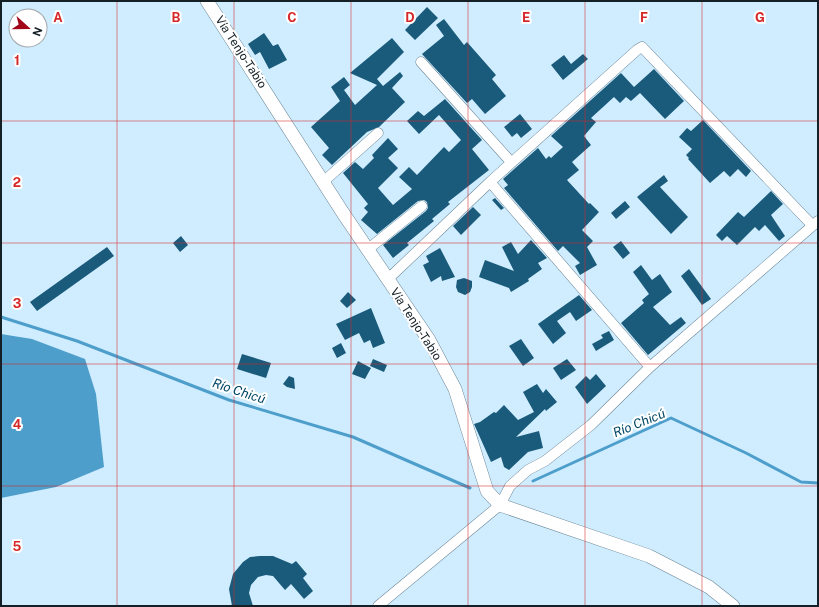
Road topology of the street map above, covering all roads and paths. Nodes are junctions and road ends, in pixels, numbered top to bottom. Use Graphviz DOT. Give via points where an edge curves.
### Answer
graph roads {
  1 [pos="208,1"];
  2 [pos="421,62"];
  3 [pos="378,133"];
  4 [pos="511,162"];
  5 [pos="323,182"];
  6 [pos="490,182"];
  7 [pos="422,206"];
  8 [pos="815,223"];
  9 [pos="367,250"];
  10 [pos="387,280"];
  11 [pos="650,367"];
  12 [pos="500,505"];
  13 [pos="378,606"];
  14 [pos="732,606"];
  1 -- 5 [label="main road, Vía Tenjo-Tabio"];
  2 -- 4 [label="street"];
  3 -- 5 [label="street"];
  4 -- 6 [label="street"];
  4 -- 8 [label="street" via="642,47"];
  5 -- 9 [label="main road, Vía Tenjo-Tabio"];
  6 -- 10 [label="street"];
  6 -- 11 [label="street"];
  7 -- 9 [label="street"];
  8 -- 11 [label="street"];
  9 -- 10 [label="main road, Vía Tenjo-Tabio"];
  10 -- 12 [label="main road, Vía Tenjo-Tabio" via="429,340 447,372 460,404 487,491"];
  11 -- 12 [label="street" via="591,425 510,486"];
  12 -- 13 [label="street"];
  12 -- 14 [label="main road, Vía Tenjo-Tabio" via="649,556 709,587"];
}
